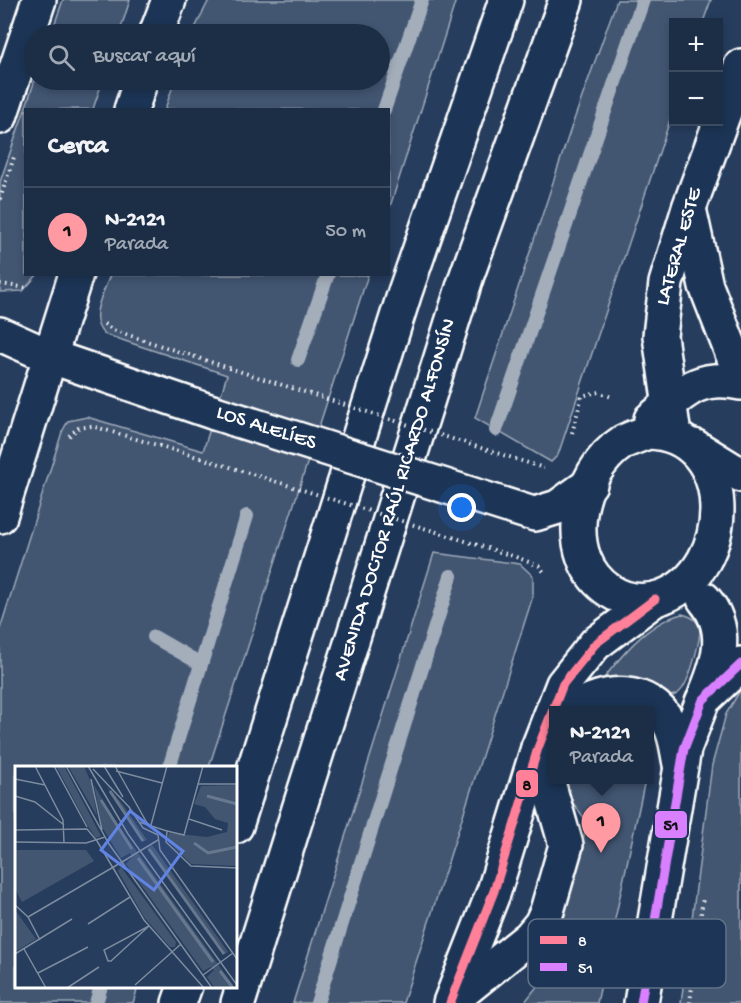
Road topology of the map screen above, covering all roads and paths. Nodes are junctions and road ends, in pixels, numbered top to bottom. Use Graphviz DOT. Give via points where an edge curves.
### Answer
graph roads {
  1 [pos="39,0"];
  2 [pos="169,0"];
  3 [pos="506,0"];
  4 [pos="566,0"];
  5 [pos="31,24"];
  6 [pos="160,24"];
  7 [pos="24,45"];
  8 [pos="741,66"];
  9 [pos="138,90"];
  10 [pos="132,108"];
  11 [pos="0,117"];
  12 [pos="18,146"];
  13 [pos="0,199"];
  14 [pos="689,208"];
  15 [pos="75,276"];
  16 [pos="0,284"];
  17 [pos="28,288"];
  18 [pos="103,322"];
  19 [pos="0,334"];
  20 [pos="49,356"];
  21 [pos="741,376"];
  22 [pos="741,383"];
  23 [pos="676,427"];
  24 [pos="65,438"];
  25 [pos="544,468"];
  26 [pos="741,475"];
  27 [pos="590,484"];
  28 [pos="741,505"];
  29 [pos="533,514"];
  30 [pos="0,516"];
  31 [pos="580,551"];
  32 [pos="516,557"];
  33 [pos="704,561"];
  34 [pos="663,596"];
  35 [pos="704,599"];
  36 [pos="741,612"];
  37 [pos="741,664"];
  38 [pos="703,700"];
  39 [pos="556,706"];
  40 [pos="584,706"];
  41 [pos="545,740"];
  42 [pos="549,760"];
  43 [pos="680,765"];
  44 [pos="554,784"];
  45 [pos="237,823"];
  46 [pos="543,919"];
  47 [pos="655,919"];
  48 [pos="528,939"];
  49 [pos="185,988"];
  50 [pos="643,988"];
  51 [pos="451,1002"];
  52 [pos="180,1003"];
  53 [pos="238,1003"];
  54 [pos="641,1003"];
  1 -- 5 [label="main road"];
  2 -- 6 [label="main road"];
  3 -- 45 [label="main road" via="405,292"];
  4 -- 53 [label="main road, AVENIDA DOCTOR RAÚL RICARDO ALFONSÍN" via="467,275"];
  7 -- 11 [label="main road"];
  8 -- 14 [label="main road, LATERAL ESTE"];
  9 -- 10 [label="main road"];
  12 -- 13 [label="path"];
  14 -- 21 [label="main road" via="706,286"];
  14 -- 23 [label="main road, LATERAL ESTE" via="661,309 660,336"];
  15 -- 20 [label="main road"];
  16 -- 17 [label="path"];
  18 -- 25 [label="path, bridge" via="113,330"];
  19 -- 20 [label="main road, LOS ALELÍES"];
  20 -- 29 [label="main road, LOS ALELÍES, bridge"];
  20 -- 30 [label="main road"];
  22 -- 23 [label="main road" via="704,381"];
  23 -- 26 [label="main road"];
  23 -- 27 [label="main road" via="648,432 622,443 599,467"];
  23 -- 33 [label="main road" via="706,465 717,496 715,529"];
  24 -- 32 [label="path, bridge" via="78,428 92,426"];
  27 -- 29 [label="main road" via="558,507"];
  27 -- 31 [label="main road" via="579,520"];
  28 -- 33 [label="main road" via="725,535"];
  29 -- 31 [label="main road, LOS ALELÍES"];
  31 -- 34 [label="main road" via="598,581 610,591 641,601"];
  33 -- 34 [label="main road" via="695,574"];
  34 -- 35 [label="main road"];
  34 -- 39 [label="main road" via="610,631 578,662 563,684"];
  35 -- 36 [label="main road"];
  35 -- 38 [label="main road" via="718,621 720,635 717,663"];
  37 -- 38 [label="main road"];
  38 -- 43 [label="main road"];
  40 -- 43 [label="main road" via="616,694 647,700 669,724"];
  41 -- 42 [label="main road"];
  41 -- 51 [label="main road"];
  43 -- 47 [label="main road"];
  44 -- 46 [label="main road" via="566,845"];
  48 -- 51 [label="main road"];
  49 -- 52 [label="main road"];
  50 -- 54 [label="main road"];
}
